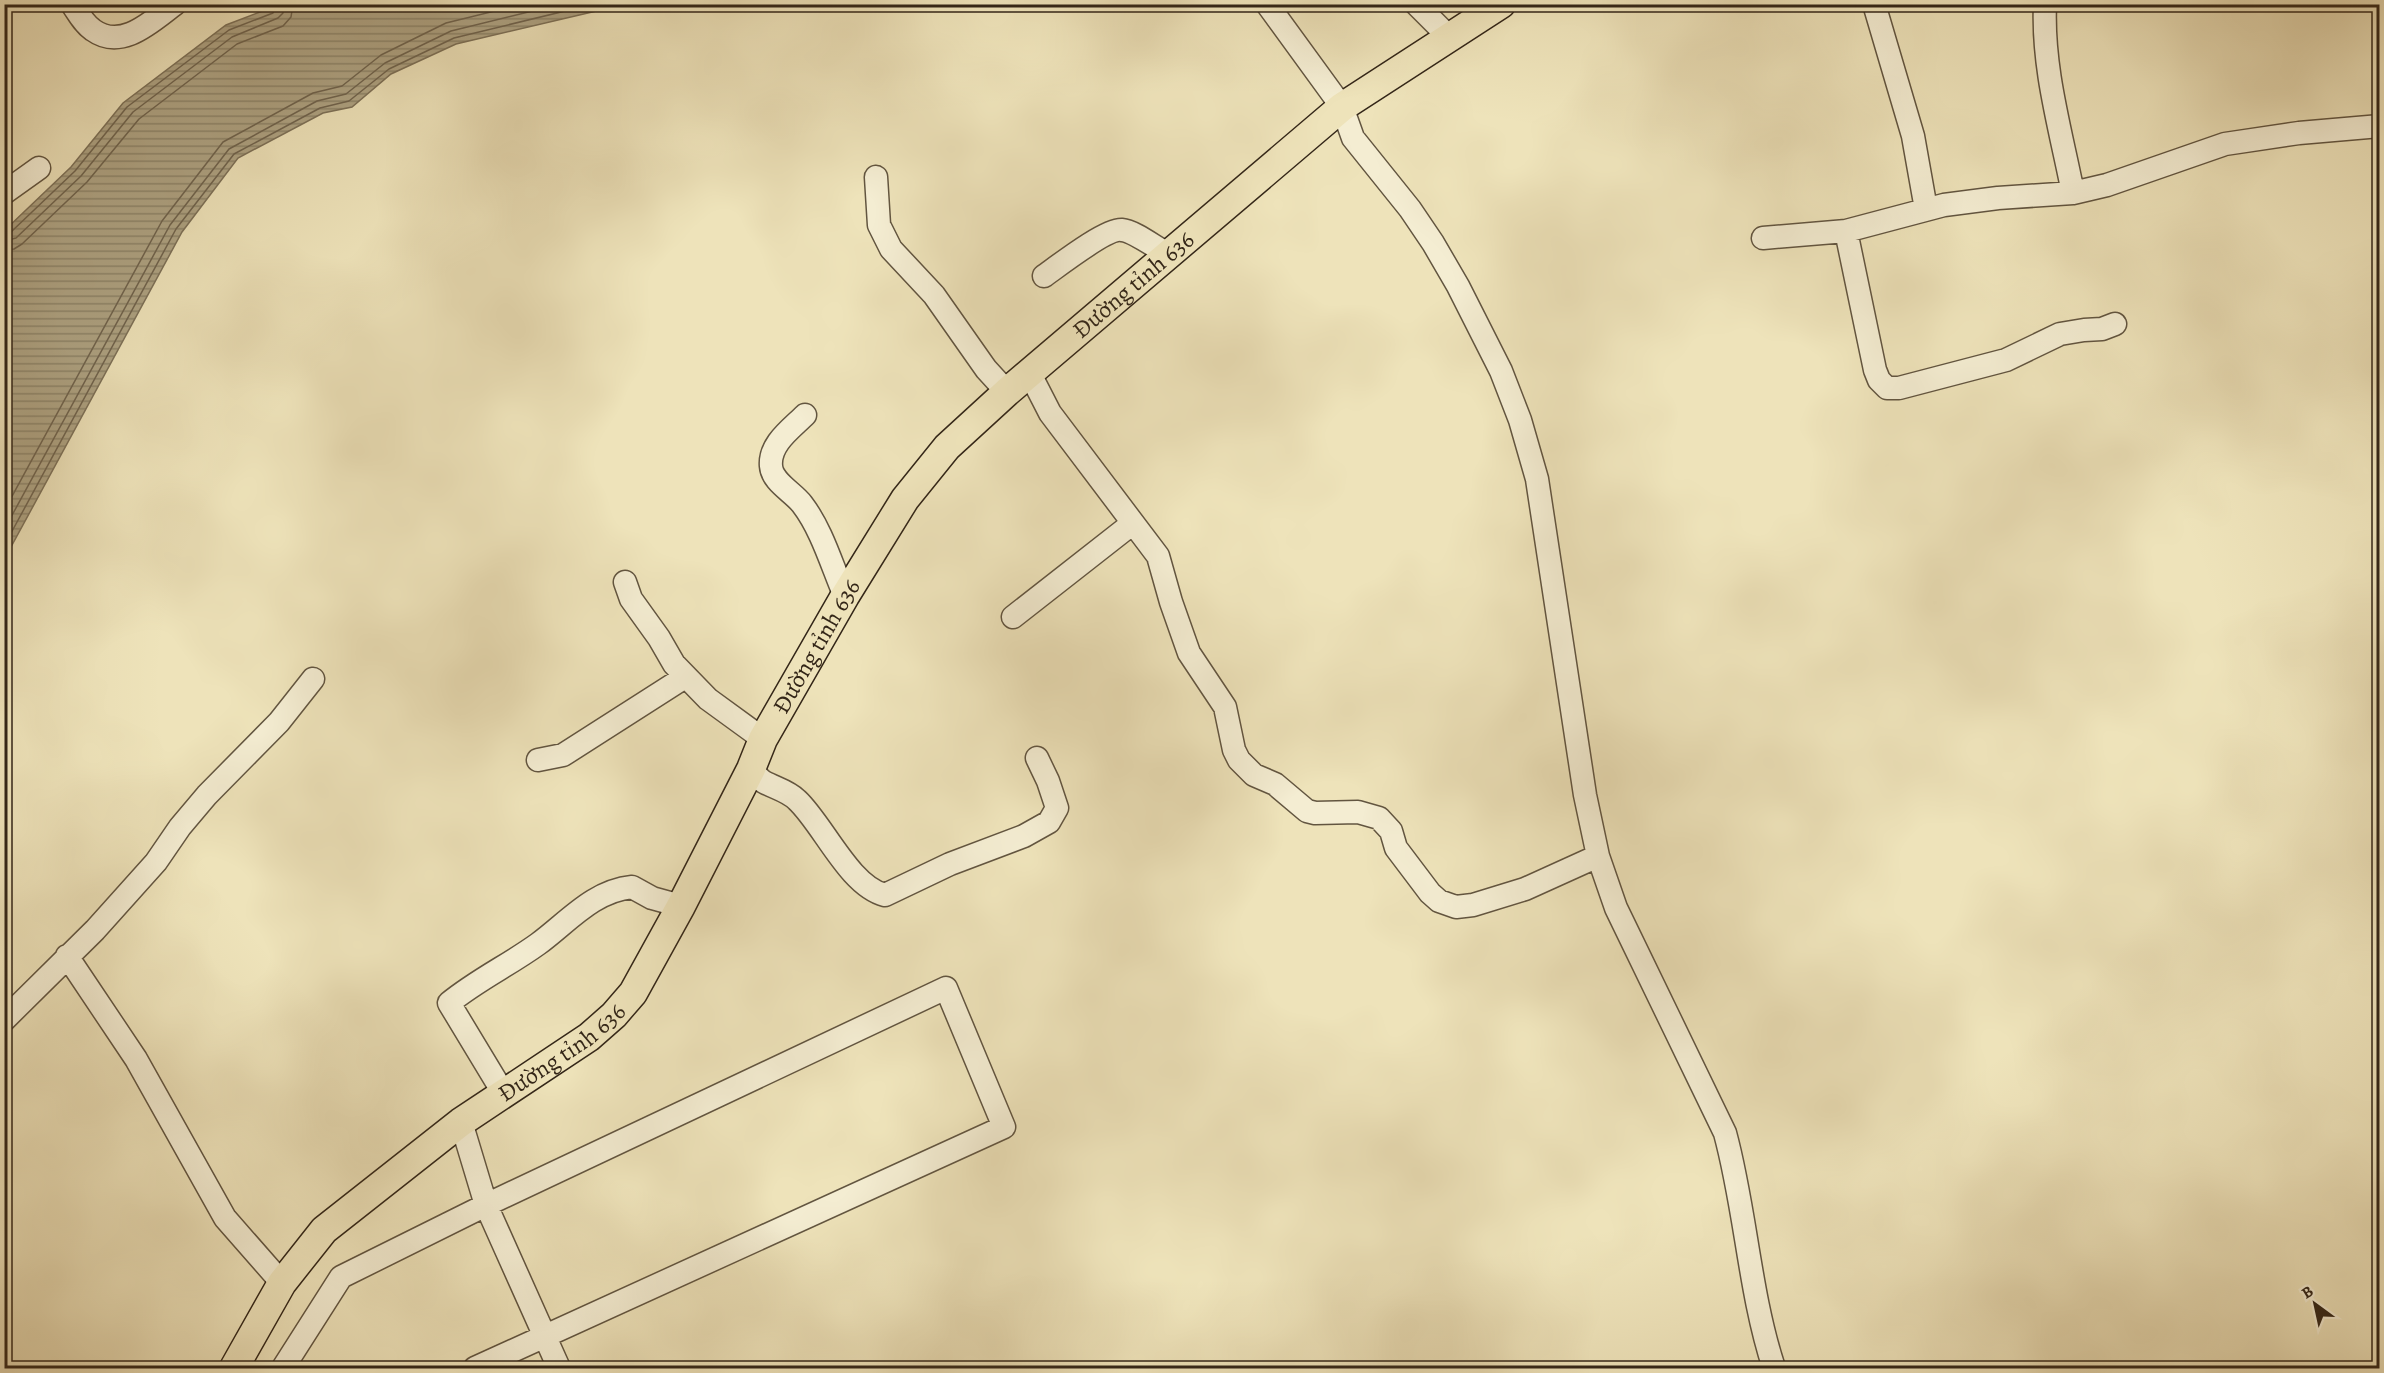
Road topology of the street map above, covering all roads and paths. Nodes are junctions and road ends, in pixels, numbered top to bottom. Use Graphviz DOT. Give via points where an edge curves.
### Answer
graph roads {
  1 [pos="72,4"];
  2 [pos="175,4"];
  3 [pos="1267,4"];
  4 [pos="1416,4"];
  5 [pos="1501,4"];
  6 [pos="1874,4"];
  7 [pos="2045,4"];
  8 [pos="1449,37"];
  9 [pos="1342,107"];
  10 [pos="2379,126"];
  11 [pos="39,168"];
  12 [pos="876,177"];
  13 [pos="4,193"];
  14 [pos="2073,193"];
  15 [pos="1926,209"];
  16 [pos="1846,231"];
  17 [pos="1763,238"];
  18 [pos="1168,254"];
  19 [pos="1044,276"];
  20 [pos="2115,324"];
  21 [pos="1030,374"];
  22 [pos="1007,392"];
  23 [pos="805,414"];
  24 [pos="1133,523"];
  25 [pos="625,582"];
  26 [pos="845,596"];
  27 [pos="1013,617"];
  28 [pos="685,676"];
  29 [pos="313,679"];
  30 [pos="763,739"];
  31 [pos="1037,758"];
  32 [pos="538,760"];
  33 [pos="751,769"];
  34 [pos="1598,856"];
  35 [pos="681,906"];
  36 [pos="67,956"];
  37 [pos="4,1020"];
  38 [pos="504,1094"];
  39 [pos="461,1122"];
  40 [pos="486,1205"];
  41 [pos="282,1283"];
  42 [pos="545,1338"];
  43 [pos="234,1368"];
  44 [pos="283,1368"];
  45 [pos="475,1368"];
  46 [pos="559,1368"];
  47 [pos="1774,1368"];
  1 -- 2 [label="street" via="91,28 113,37 138,32"];
  3 -- 9 [label="street"];
  4 -- 8 [label="street"];
  5 -- 8 [label="main road, Đường tỉnh 636"];
  6 -- 15 [label="street" via="1913,136"];
  7 -- 14 [label="street" via="2050,76"];
  8 -- 9 [label="main road, Đường tỉnh 636"];
  9 -- 18 [label="main road, Đường tỉnh 636"];
  9 -- 34 [label="street" via="1353,138 1410,209 1458,286 1501,371 1520,420 1537,479 1585,795"];
  10 -- 14 [label="street" via="2225,144"];
  11 -- 13 [label="street"];
  12 -- 22 [label="street" via="879,225 891,249 934,295"];
  14 -- 15 [label="street" via="1998,198"];
  15 -- 16 [label="street"];
  16 -- 17 [label="street"];
  16 -- 20 [label="street" via="1875,370 1887,388 2006,360 2060,334"];
  18 -- 19 [label="street" via="1131,233 1117,230"];
  18 -- 21 [label="main road, Đường tỉnh 636"];
  21 -- 22 [label="main road, Đường tỉnh 636"];
  21 -- 24 [label="street" via="1050,413"];
  22 -- 26 [label="main road, Đường tỉnh 636" via="946,447 923,475"];
  23 -- 26 [label="street" via="778,441 771,454 771,469 812,518"];
  24 -- 27 [label="street"];
  24 -- 34 [label="street" via="1158,556 1189,653 1225,707 1234,750 1254,776 1275,784 1307,811 1367,813 1379,818 1430,893 1456,907 1525,889"];
  25 -- 28 [label="street" via="631,599"];
  26 -- 30 [label="main road, Đường tỉnh 636"];
  28 -- 30 [label="street" via="708,699"];
  28 -- 32 [label="street" via="563,754"];
  29 -- 36 [label="street" via="279,722 207,795 156,862"];
  30 -- 33 [label="main road, Đường tỉnh 636"];
  31 -- 33 [label="street" via="1057,808 1049,822 885,895 866,886 797,800 763,781"];
  33 -- 35 [label="main road, Đường tỉnh 636"];
  34 -- 47 [label="street" via="1616,908 1725,1132 1759,1317"];
  35 -- 38 [label="main road, Đường tỉnh 636" via="633,993 614,1015 589,1037"];
  35 -- 38 [label="street" via="652,898 632,887 610,891 449,1003"];
  36 -- 37 [label="street"];
  36 -- 41 [label="street" via="136,1059 225,1218"];
  38 -- 39 [label="main road, Đường tỉnh 636"];
  39 -- 40 [label="street"];
  39 -- 41 [label="main road, Đường tỉnh 636" via="324,1230"];
  40 -- 42 [label="street"];
  40 -- 42 [label="street" via="946,988 1004,1127"];
  40 -- 44 [label="street" via="341,1277"];
  41 -- 43 [label="main road, Đường tỉnh 636"];
  42 -- 45 [label="street"];
  42 -- 46 [label="street"];
}
